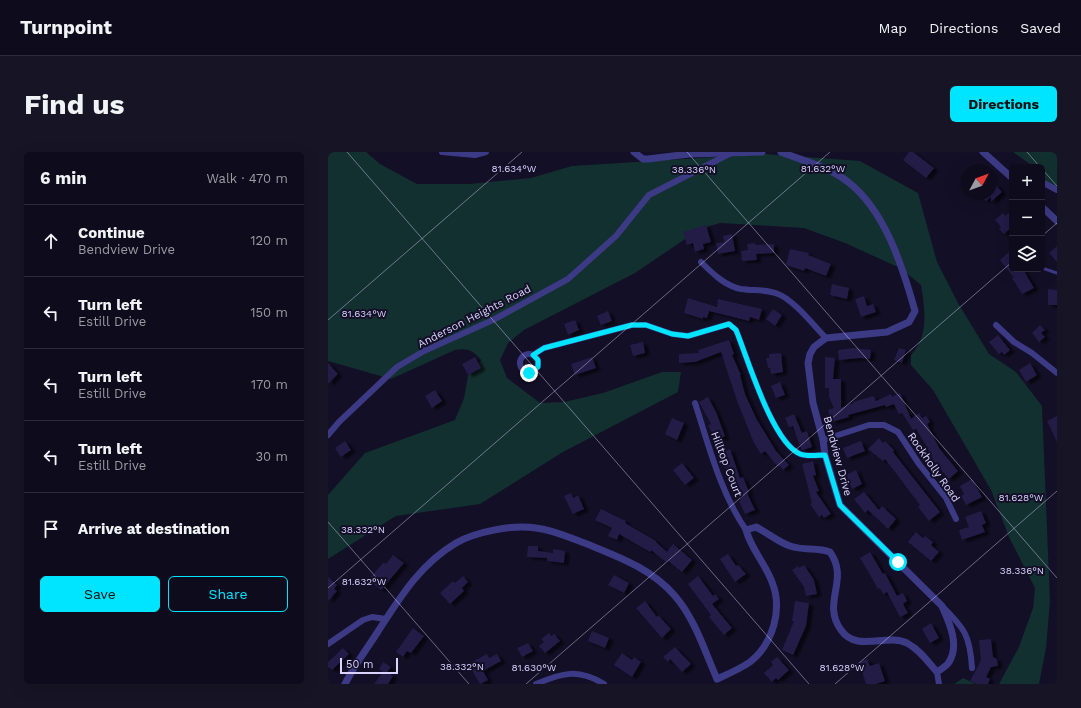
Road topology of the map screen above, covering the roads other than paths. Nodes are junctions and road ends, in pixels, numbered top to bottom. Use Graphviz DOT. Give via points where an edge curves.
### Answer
graph roads {
  1 [pos="442,152"];
  2 [pos="486,152"];
  3 [pos="634,152"];
  4 [pos="762,152"];
  5 [pos="781,152"];
  6 [pos="983,152"];
  7 [pos="731,153"];
  8 [pos="1009,175"];
  9 [pos="1045,184"];
  10 [pos="1057,190"];
  11 [pos="1045,210"];
  12 [pos="1057,221"];
  13 [pos="701,262"];
  14 [pos="1045,269"];
  15 [pos="1057,274"];
  16 [pos="996,325"];
  17 [pos="826,338"];
  18 [pos="533,355"];
  19 [pos="1057,373"];
  20 [pos="695,403"];
  21 [pos="328,435"];
  22 [pos="823,440"];
  23 [pos="825,455"];
  24 [pos="956,519"];
  25 [pos="746,530"];
  26 [pos="942,606"];
  27 [pos="386,620"];
  28 [pos="328,644"];
  29 [pos="972,668"];
  30 [pos="937,672"];
  31 [pos="719,682"];
  32 [pos="345,684"];
  33 [pos="536,684"];
  34 [pos="604,684"];
  35 [pos="939,684"];
  1 -- 2 [label="street" via="475,156"];
  3 -- 7 [label="street" via="643,159"];
  4 -- 7 [label="street"];
  5 -- 17 [label="street" via="829,171 848,182 863,197 880,219 904,273 915,311 909,322 886,332"];
  6 -- 8 [label="street"];
  7 -- 21 [label="street, Anderson Heights Road" via="649,195 616,236 568,278 493,320 424,351 397,367"];
  9 -- 10 [label="street"];
  11 -- 12 [label="street"];
  13 -- 17 [label="street" via="727,284 780,294"];
  14 -- 15 [label="lane"];
  16 -- 19 [label="street" via="1014,342"];
  17 -- 22 [label="street, Bendview Drive" via="814,347 808,363 813,403"];
  18 -- 23 [label="street" via="544,348 632,325 646,325 672,334 688,336 729,324 736,330 769,415 783,439 802,455"];
  20 -- 25 [label="street, Hilltop Court" via="723,487 736,516"];
  22 -- 23 [label="street, Bendview Drive"];
  22 -- 24 [label="street, Rockholly Road" via="875,424 898,432 946,498"];
  23 -- 26 [label="street, Bendview Drive" via="840,505"];
  25 -- 30 [label="street" via="756,527 788,546 830,552 838,566 833,610 841,631 848,638 861,642 888,639 906,643 919,651"];
  25 -- 31 [label="street" via="749,541 772,581 776,596 776,613 767,644 759,654"];
  26 -- 29 [label="street" via="963,628 967,636"];
  26 -- 30 [label="street, Bendview Drive" via="950,624 954,649 949,663"];
  27 -- 28 [label="street" via="372,616"];
  27 -- 31 [label="street" via="420,571 457,542 482,533 534,527 557,532 628,561 659,580 675,596 687,614"];
  27 -- 32 [label="street"];
  30 -- 35 [label="street"];
  33 -- 34 [label="street" via="559,675 579,674 591,676"];
}
